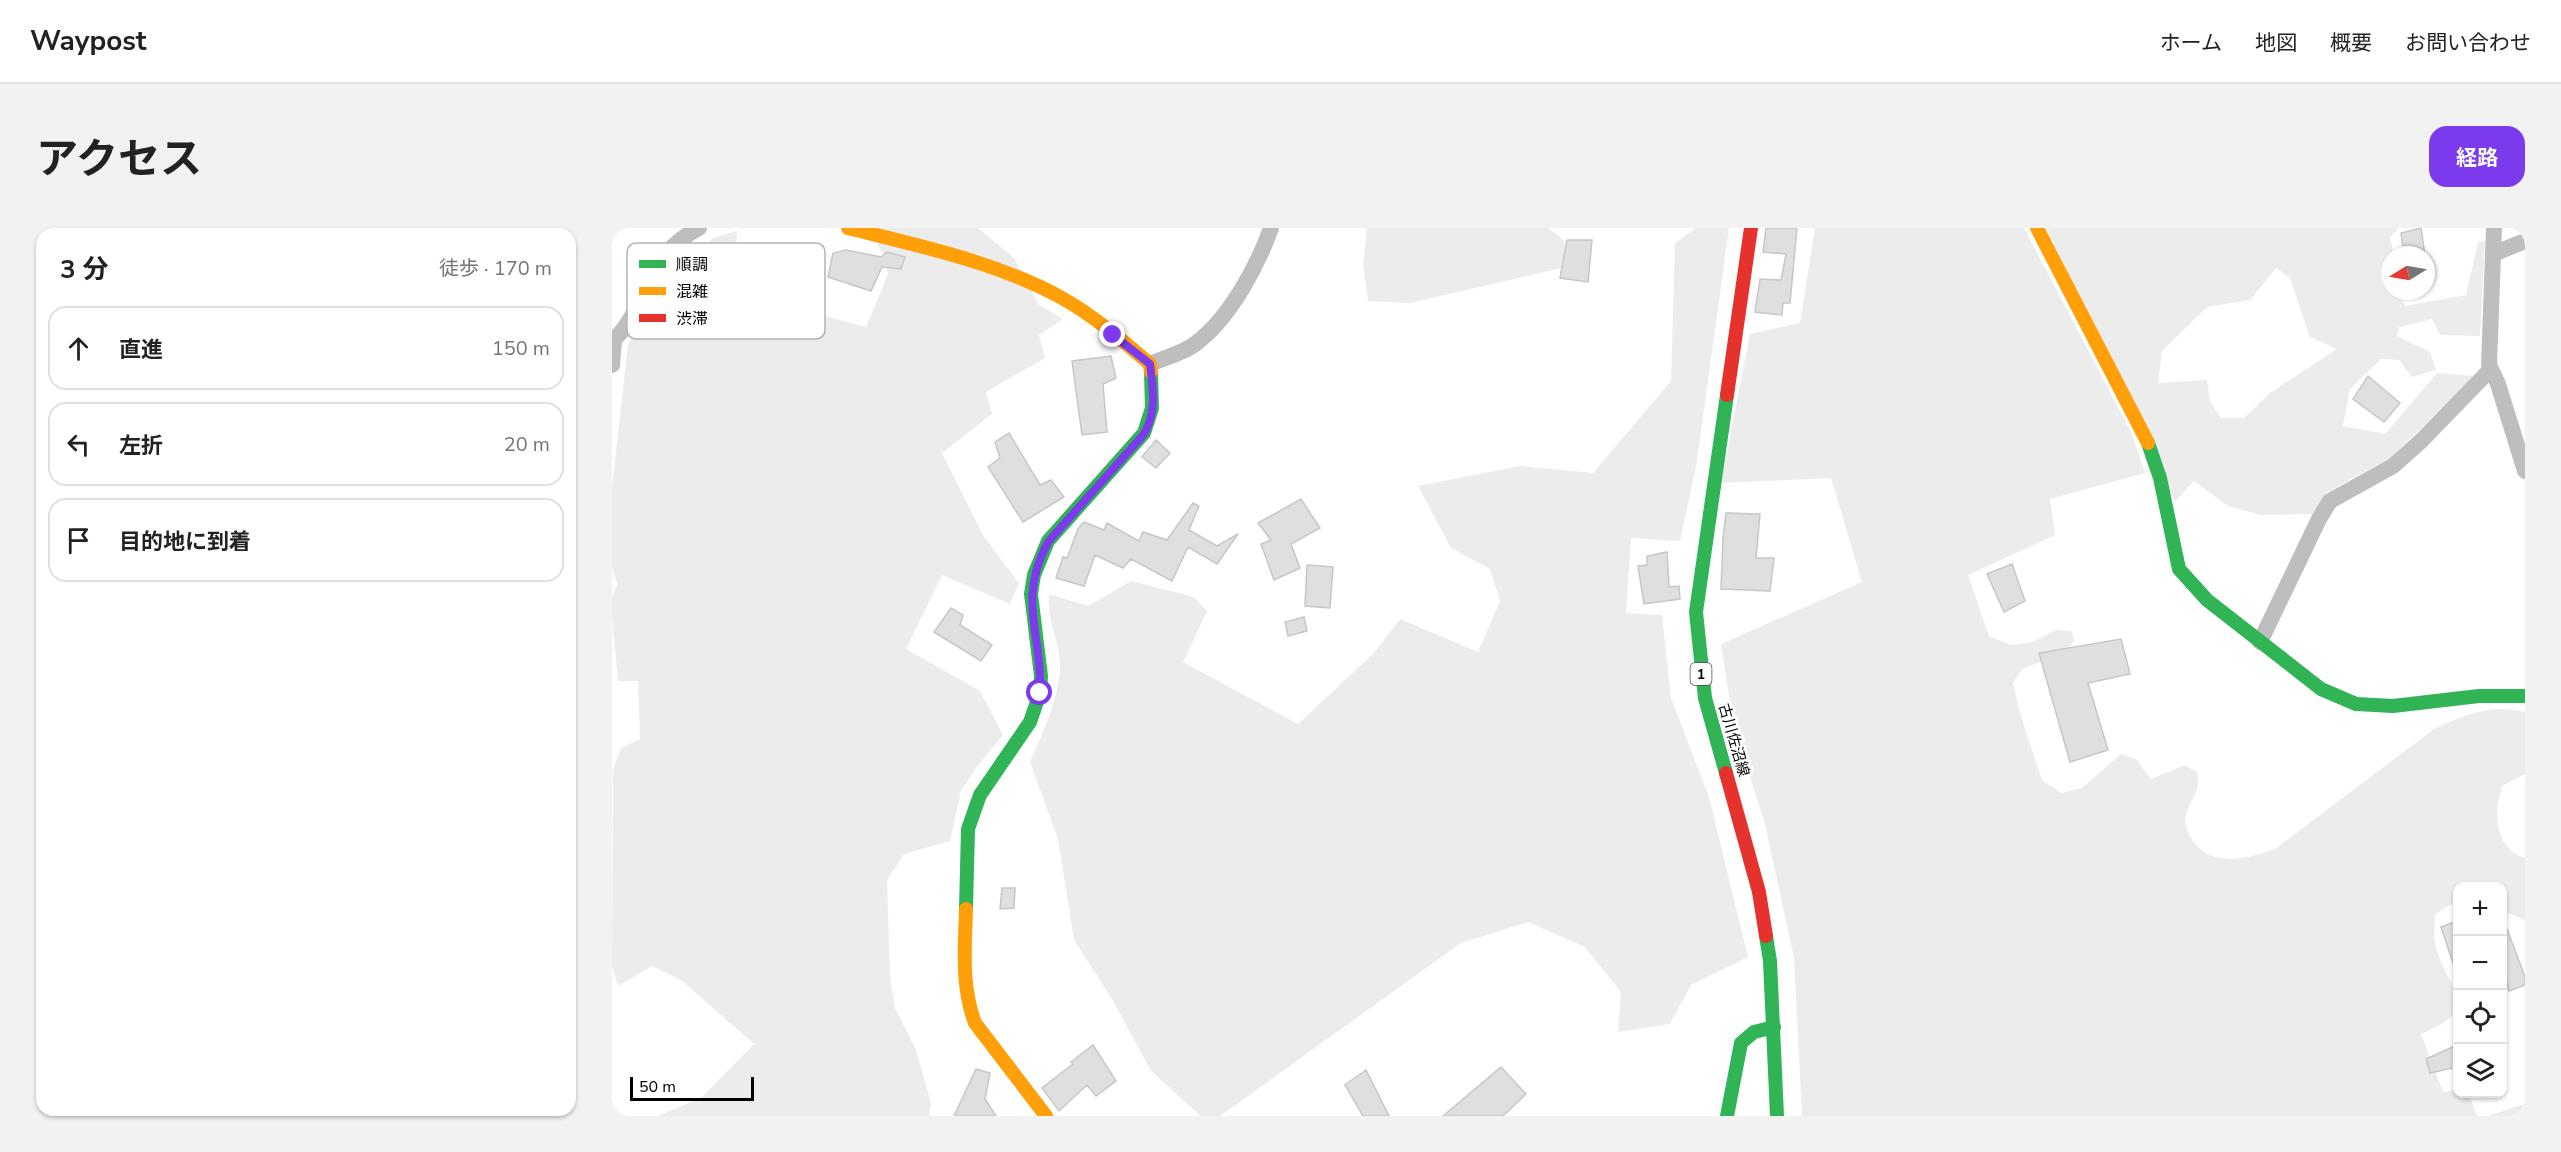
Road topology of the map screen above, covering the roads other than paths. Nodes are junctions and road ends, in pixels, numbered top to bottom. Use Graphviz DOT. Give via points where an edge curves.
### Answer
graph roads {
  1 [pos="699,228"];
  2 [pos="848,228"];
  3 [pos="1271,228"];
  4 [pos="1752,228"];
  5 [pos="2037,228"];
  6 [pos="2494,228"];
  7 [pos="2525,241"];
  8 [pos="676,243"];
  9 [pos="2493,254"];
  10 [pos="627,323"];
  11 [pos="613,340"];
  12 [pos="1150,364"];
  13 [pos="612,365"];
  14 [pos="2491,369"];
  15 [pos="2525,471"];
  16 [pos="2260,642"];
  17 [pos="2525,696"];
  18 [pos="1774,1026"];
  19 [pos="1046,1116"];
  20 [pos="1727,1116"];
  21 [pos="1778,1116"];
  1 -- 8 [label="street"];
  2 -- 12 [label="street" via="940,253 1046,290 1071,304"];
  3 -- 12 [label="street" via="1255,270 1212,328 1192,345"];
  4 -- 18 [label="street, 古川佐沼線 / 1" via="1696,612 1705,698 1759,892 1770,961"];
  5 -- 16 [label="street" via="2145,434 2160,478 2179,569 2207,600"];
  6 -- 9 [label="street"];
  7 -- 9 [label="street"];
  9 -- 14 [label="street"];
  10 -- 11 [label="street"];
  11 -- 13 [label="street"];
  12 -- 19 [label="street" via="1154,406 1144,434 1048,542 1040,558 1031,594 1040,693 1030,722 980,795 968,830 964,984 968,1005 987,1041"];
  14 -- 15 [label="street"];
  14 -- 16 [label="street" via="2393,466 2331,501"];
  16 -- 17 [label="street" via="2321,689 2356,704 2393,706 2479,696"];
  18 -- 20 [label="street" via="1754,1032 1740,1043"];
  18 -- 21 [label="street, 古川佐沼線 / 1"];
}
